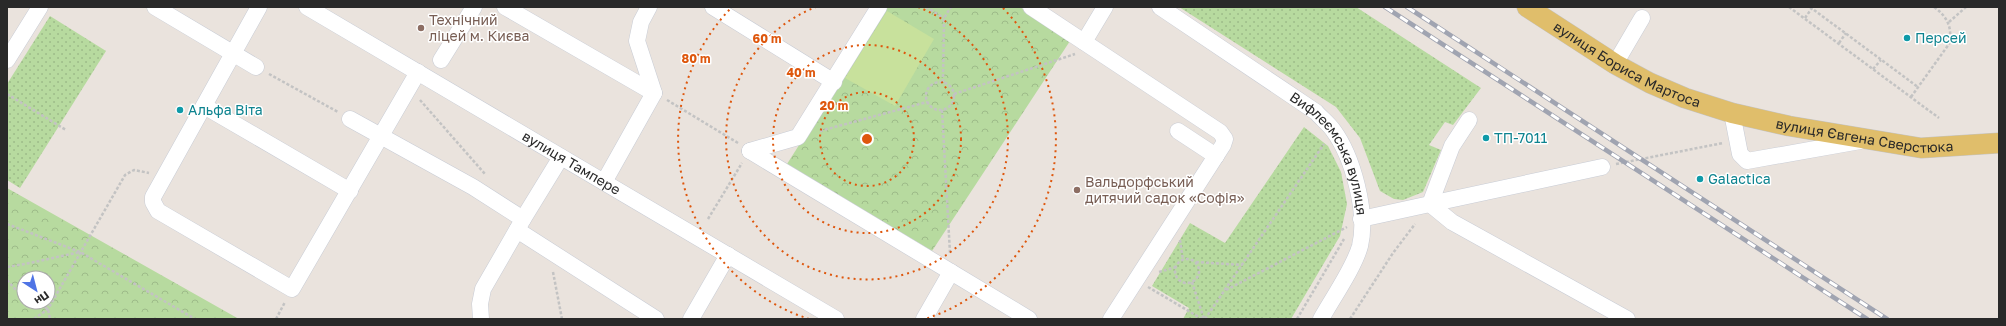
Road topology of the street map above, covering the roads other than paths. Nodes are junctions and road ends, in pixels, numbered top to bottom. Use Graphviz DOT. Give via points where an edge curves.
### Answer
graph roads {
  1 [pos="40,7"];
  2 [pos="155,7"];
  3 [pos="259,7"];
  4 [pos="307,7"];
  5 [pos="474,7"];
  6 [pos="505,7"];
  7 [pos="650,7"];
  8 [pos="713,7"];
  9 [pos="879,7"];
  10 [pos="1031,7"];
  11 [pos="1105,7"];
  12 [pos="1160,7"];
  13 [pos="1528,7"];
  14 [pos="1642,18"];
  15 [pos="1088,45"];
  16 [pos="233,54"];
  17 [pos="7,60"];
  18 [pos="441,60"];
  19 [pos="1616,64"];
  20 [pos="256,67"];
  21 [pos="418,72"];
  22 [pos="834,82"];
  23 [pos="654,93"];
  24 [pos="204,106"];
  25 [pos="1732,113"];
  26 [pos="350,119"];
  27 [pos="1469,120"];
  28 [pos="1178,131"];
  29 [pos="381,136"];
  30 [pos="1866,140"];
  31 [pos="1999,143"];
  32 [pos="1216,156"];
  33 [pos="562,157"];
  34 [pos="1602,167"];
  35 [pos="604,182"];
  36 [pos="350,192"];
  37 [pos="1430,204"];
  38 [pos="1362,219"];
  39 [pos="520,225"];
  40 [pos="728,255"];
  41 [pos="952,272"];
  42 [pos="481,319"];
  43 [pos="656,319"];
  44 [pos="691,319"];
  45 [pos="836,319"];
  46 [pos="924,319"];
  47 [pos="1029,319"];
  48 [pos="1111,319"];
  49 [pos="1321,319"];
  50 [pos="1627,319"];
  1 -- 17 [label="street"];
  2 -- 16 [label="street"];
  3 -- 16 [label="street"];
  4 -- 21 [label="street, вулиця Тампере"];
  5 -- 18 [label="street"];
  6 -- 23 [label="street"];
  7 -- 23 [label="street" via="641,22 637,41"];
  8 -- 22 [label="street"];
  9 -- 22 [label="street"];
  10 -- 15 [label="street"];
  11 -- 15 [label="street"];
  12 -- 38 [label="street, Вифлеємська вулиця" via="1316,112 1333,130 1349,160 1359,194"];
  13 -- 19 [label="main road, вулиця Бориса Мартоса"];
  14 -- 19 [label="street"];
  15 -- 32 [label="street" via="1220,132 1225,139"];
  16 -- 20 [label="street"];
  16 -- 24 [label="street"];
  19 -- 25 [label="main road, вулиця Бориса Мартоса" via="1686,98"];
  21 -- 29 [label="street"];
  21 -- 33 [label="street, вулиця Тампере"];
  22 -- 41 [label="street" via="798,137 750,150"];
  23 -- 35 [label="street"];
  24 -- 36 [label="street"];
  24 -- 36 [label="street" via="153,197 158,211 292,289"];
  25 -- 30 [label="main road, вулиця Євгена Сверстюка"];
  25 -- 30 [label="street" via="1740,154 1747,161"];
  26 -- 29 [label="street"];
  27 -- 37 [label="street" via="1452,146"];
  28 -- 32 [label="street"];
  29 -- 36 [label="street"];
  29 -- 39 [label="street" via="473,187"];
  30 -- 31 [label="main road, вулиця Євгена Сверстюка" via="1921,148"];
  32 -- 48 [label="street" via="1172,214 1136,280"];
  33 -- 35 [label="street, вулиця Тампере"];
  33 -- 39 [label="street"];
  34 -- 37 [label="street, Вифлеємська вулиця"];
  35 -- 40 [label="street, вулиця Тампере"];
  37 -- 38 [label="street, Вифлеємська вулиця"];
  37 -- 50 [label="street" via="1452,222"];
  38 -- 49 [label="street" via="1360,246"];
  39 -- 42 [label="street" via="483,289"];
  39 -- 43 [label="street" via="550,252"];
  40 -- 44 [label="street"];
  40 -- 45 [label="street, вулиця Тампере"];
  41 -- 46 [label="street"];
  41 -- 47 [label="street"];
}
